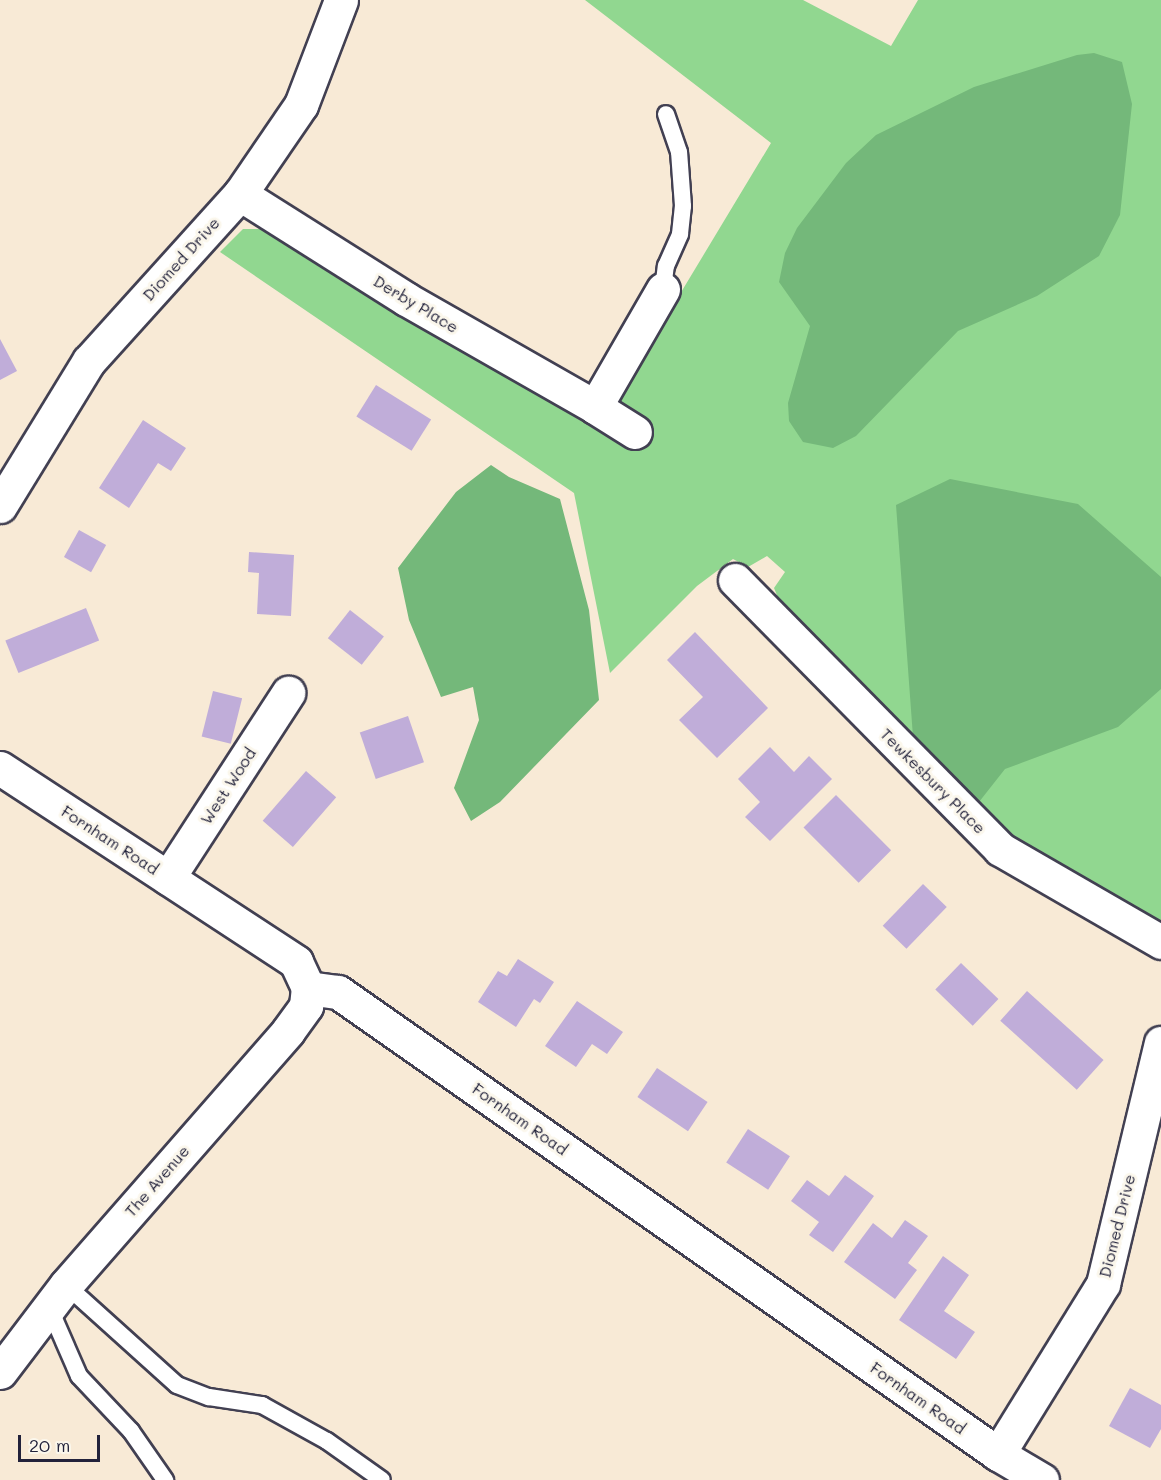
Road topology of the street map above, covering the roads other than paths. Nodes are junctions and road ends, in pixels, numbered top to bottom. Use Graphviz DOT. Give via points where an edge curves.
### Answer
graph roads {
  1 [pos="340,0"];
  2 [pos="666,114"];
  3 [pos="240,194"];
  4 [pos="663,289"];
  5 [pos="595,407"];
  6 [pos="635,432"];
  7 [pos="0,506"];
  8 [pos="735,580"];
  9 [pos="288,693"];
  10 [pos="0,768"];
  11 [pos="168,878"];
  12 [pos="1161,942"];
  13 [pos="308,988"];
  14 [pos="1161,1043"];
  15 [pos="58,1296"];
  16 [pos="0,1372"];
  17 [pos="998,1454"];
  18 [pos="165,1480"];
  19 [pos="382,1480"];
  20 [pos="1042,1480"];
  1 -- 3 [label="street, Diomed Drive" via="301,105"];
  2 -- 4 [label="lane" via="679,153 683,206 680,234 666,266"];
  3 -- 5 [label="street, Derby Place" via="405,299"];
  3 -- 7 [label="street, Diomed Drive" via="89,361"];
  4 -- 5 [label="street"];
  5 -- 6 [label="street, Derby Place"];
  8 -- 12 [label="street, Tewkesbury Place" via="1000,849"];
  9 -- 11 [label="street, West Wood"];
  10 -- 11 [label="street, Fornham Road"];
  11 -- 13 [label="street, Fornham Road" via="296,962"];
  13 -- 15 [label="street, The Avenue" via="306,1006 288,1031"];
  13 -- 17 [label="street, Fornham Road" via="338,992"];
  14 -- 17 [label="street, Diomed Drive" via="1103,1284"];
  15 -- 16 [label="street, The Avenue"];
  15 -- 18 [label="lane" via="79,1376 131,1431"];
  15 -- 19 [label="lane" via="177,1385 209,1397 262,1406 327,1441"];
  17 -- 20 [label="street, Fornham Road"];
}
